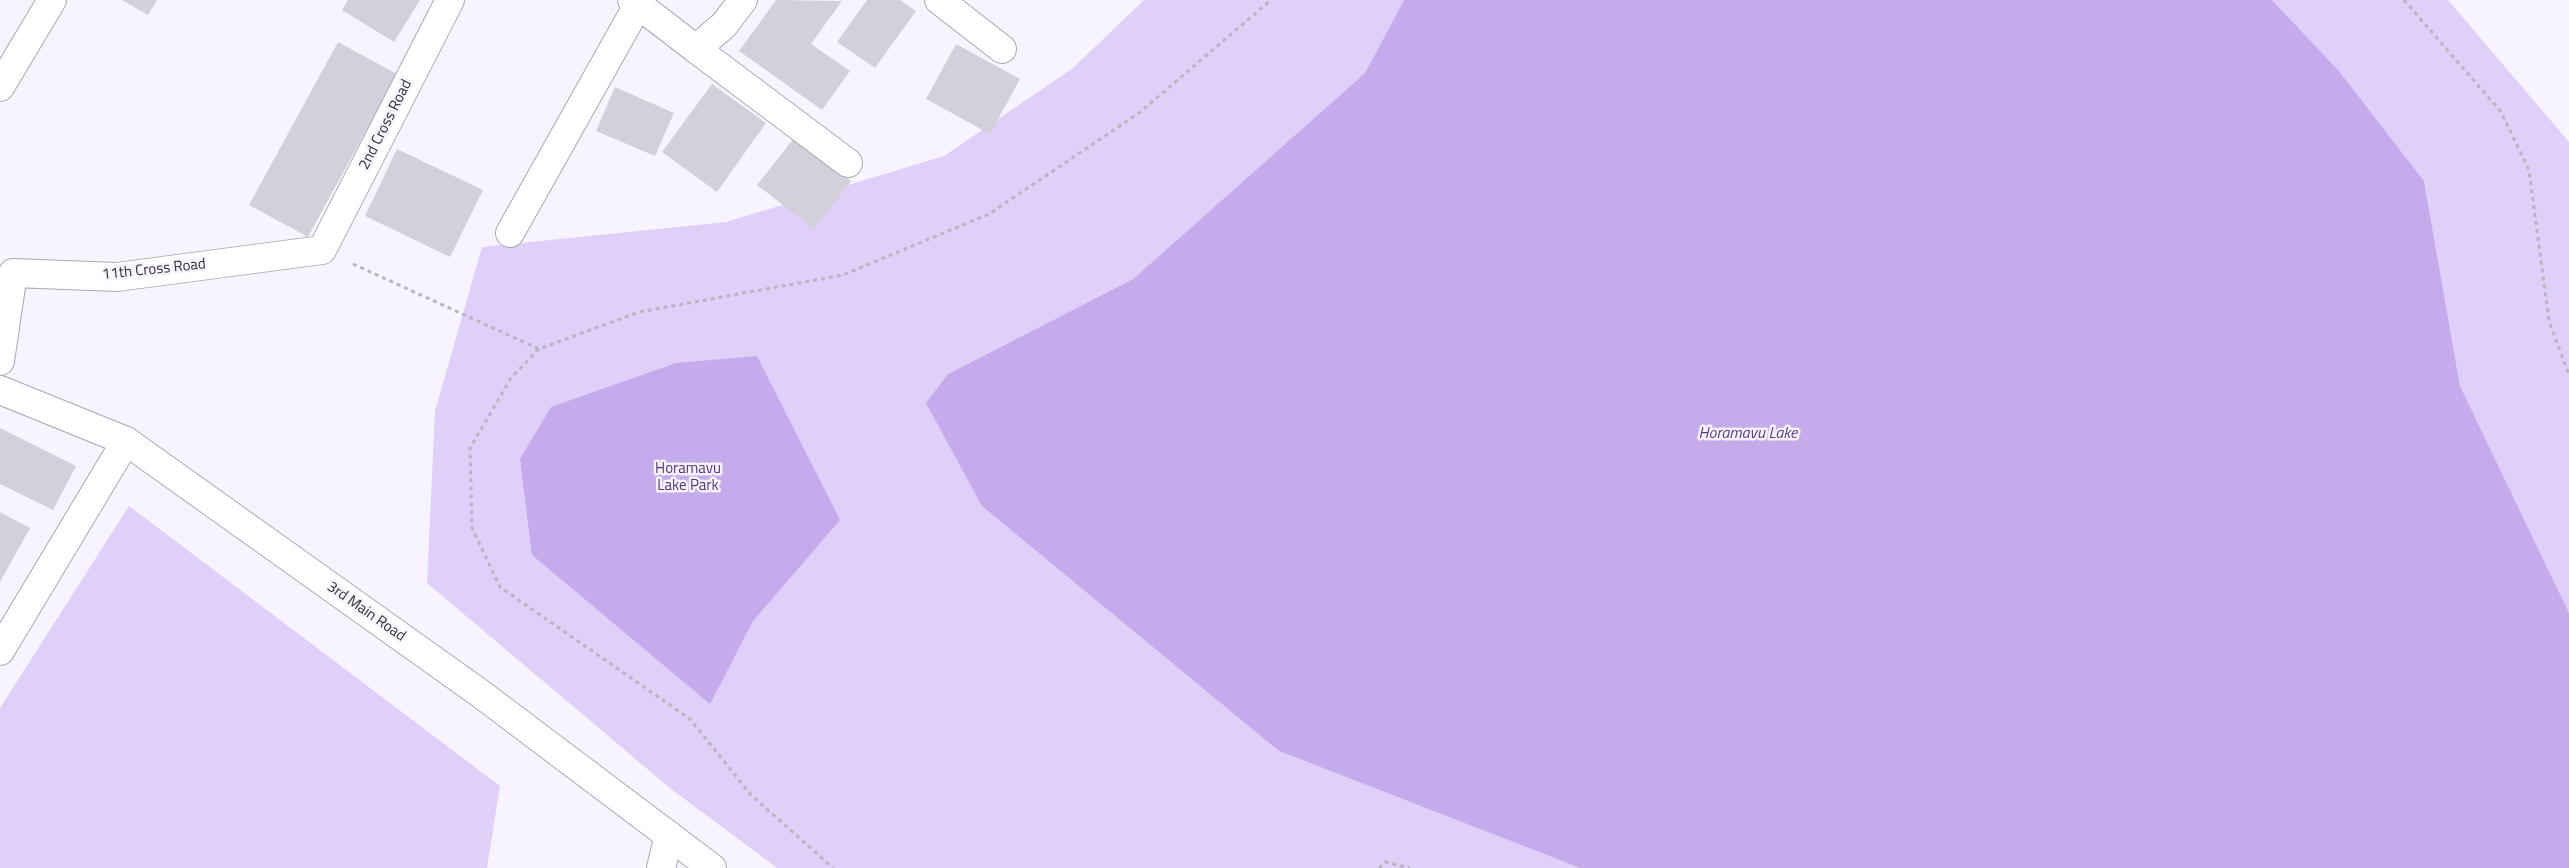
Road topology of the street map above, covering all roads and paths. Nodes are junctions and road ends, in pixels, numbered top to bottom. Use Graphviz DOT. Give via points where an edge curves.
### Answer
graph roads {
  1 [pos="52,0"];
  2 [pos="450,0"];
  3 [pos="743,0"];
  4 [pos="938,0"];
  5 [pos="1271,0"];
  6 [pos="2404,0"];
  7 [pos="635,3"];
  8 [pos="696,49"];
  9 [pos="1002,49"];
  10 [pos="0,88"];
  11 [pos="848,163"];
  12 [pos="510,233"];
  13 [pos="322,250"];
  14 [pos="7,270"];
  15 [pos="539,349"];
  16 [pos="0,362"];
  17 [pos="2569,375"];
  18 [pos="0,390"];
  19 [pos="126,441"];
  20 [pos="0,651"];
  21 [pos="669,835"];
  22 [pos="661,868"];
  23 [pos="712,868"];
  24 [pos="833,868"];
  25 [pos="1379,868"];
  26 [pos="1410,868"];
  1 -- 10 [label="street"];
  2 -- 13 [label="street, 2nd Cross Road"];
  3 -- 8 [label="street" via="724,25"];
  4 -- 9 [label="street"];
  5 -- 15 [label="path" via="1139,112 989,214 843,275 639,312"];
  6 -- 17 [label="path" via="2501,112 2529,170 2549,321"];
  7 -- 8 [label="street"];
  7 -- 12 [label="street"];
  8 -- 11 [label="street"];
  13 -- 14 [label="street, 11th Cross Road" via="117,277"];
  13 -- 15 [label="path"];
  14 -- 16 [label="street, 11th Cross Road"];
  15 -- 24 [label="path" via="511,378 470,448 472,528 500,587 690,719 751,795"];
  18 -- 19 [label="street, 3rd Main Road"];
  19 -- 20 [label="street"];
  19 -- 21 [label="street, 3rd Main Road" via="481,694"];
  21 -- 22 [label="street"];
  21 -- 23 [label="street, 3rd Main Road"];
  25 -- 26 [label="path" via="1385,862"];
}
